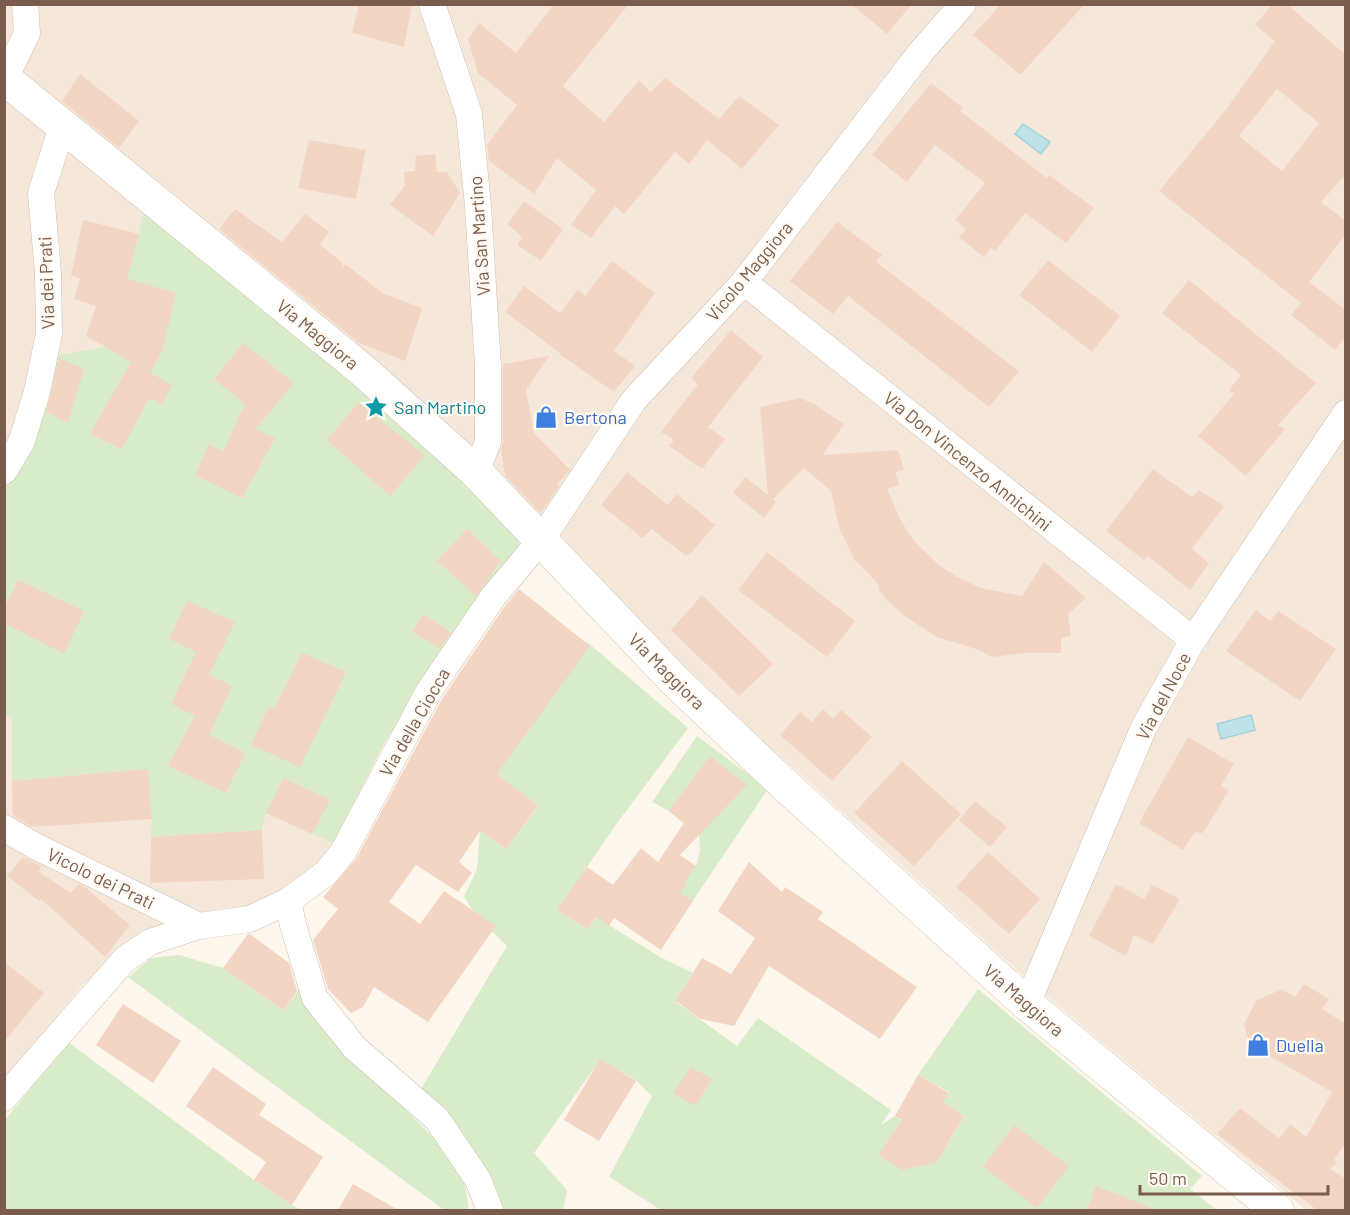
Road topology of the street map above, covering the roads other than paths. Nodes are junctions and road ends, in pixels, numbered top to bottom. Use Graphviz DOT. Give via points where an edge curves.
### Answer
graph roads {
  1 [pos="25,4"];
  2 [pos="432,4"];
  3 [pos="963,4"];
  4 [pos="5,79"];
  5 [pos="62,127"];
  6 [pos="744,282"];
  7 [pos="1346,412"];
  8 [pos="4,471"];
  9 [pos="477,472"];
  10 [pos="541,540"];
  11 [pos="1193,640"];
  12 [pos="4,828"];
  13 [pos="288,902"];
  14 [pos="200,926"];
  15 [pos="1027,1004"];
  16 [pos="4,1098"];
  17 [pos="490,1210"];
  18 [pos="1277,1210"];
  1 -- 4 [label="street" via="27,33"];
  2 -- 9 [label="street, Via San Martino" via="469,114 488,366 488,442"];
  3 -- 6 [label="street, Vicolo Maggiora" via="921,52"];
  4 -- 5 [label="street, Via Maggiora"];
  5 -- 8 [label="street, Via dei Prati" via="41,193 49,334 24,434"];
  5 -- 9 [label="street, Via Maggiora" via="360,368"];
  6 -- 10 [label="street, Vicolo Maggiora" via="634,400"];
  6 -- 11 [label="street, Via Don Vincenzo Annichini"];
  7 -- 11 [label="street, Via del Noce"];
  9 -- 10 [label="street, Via Maggiora"];
  10 -- 13 [label="street, Via della Ciocca" via="493,597 429,691 343,852 327,873"];
  10 -- 15 [label="street, Via Maggiora" via="685,690"];
  11 -- 15 [label="street, Via del Noce" via="1144,727"];
  12 -- 14 [label="street, Vicolo dei Prati"];
  13 -- 14 [label="street, Via della Ciocca" via="250,919"];
  13 -- 17 [label="street" via="315,998 355,1048 437,1119 478,1180"];
  14 -- 16 [label="street, Via della Ciocca" via="150,942 124,960"];
  15 -- 18 [label="street, Via Maggiora"];
}
